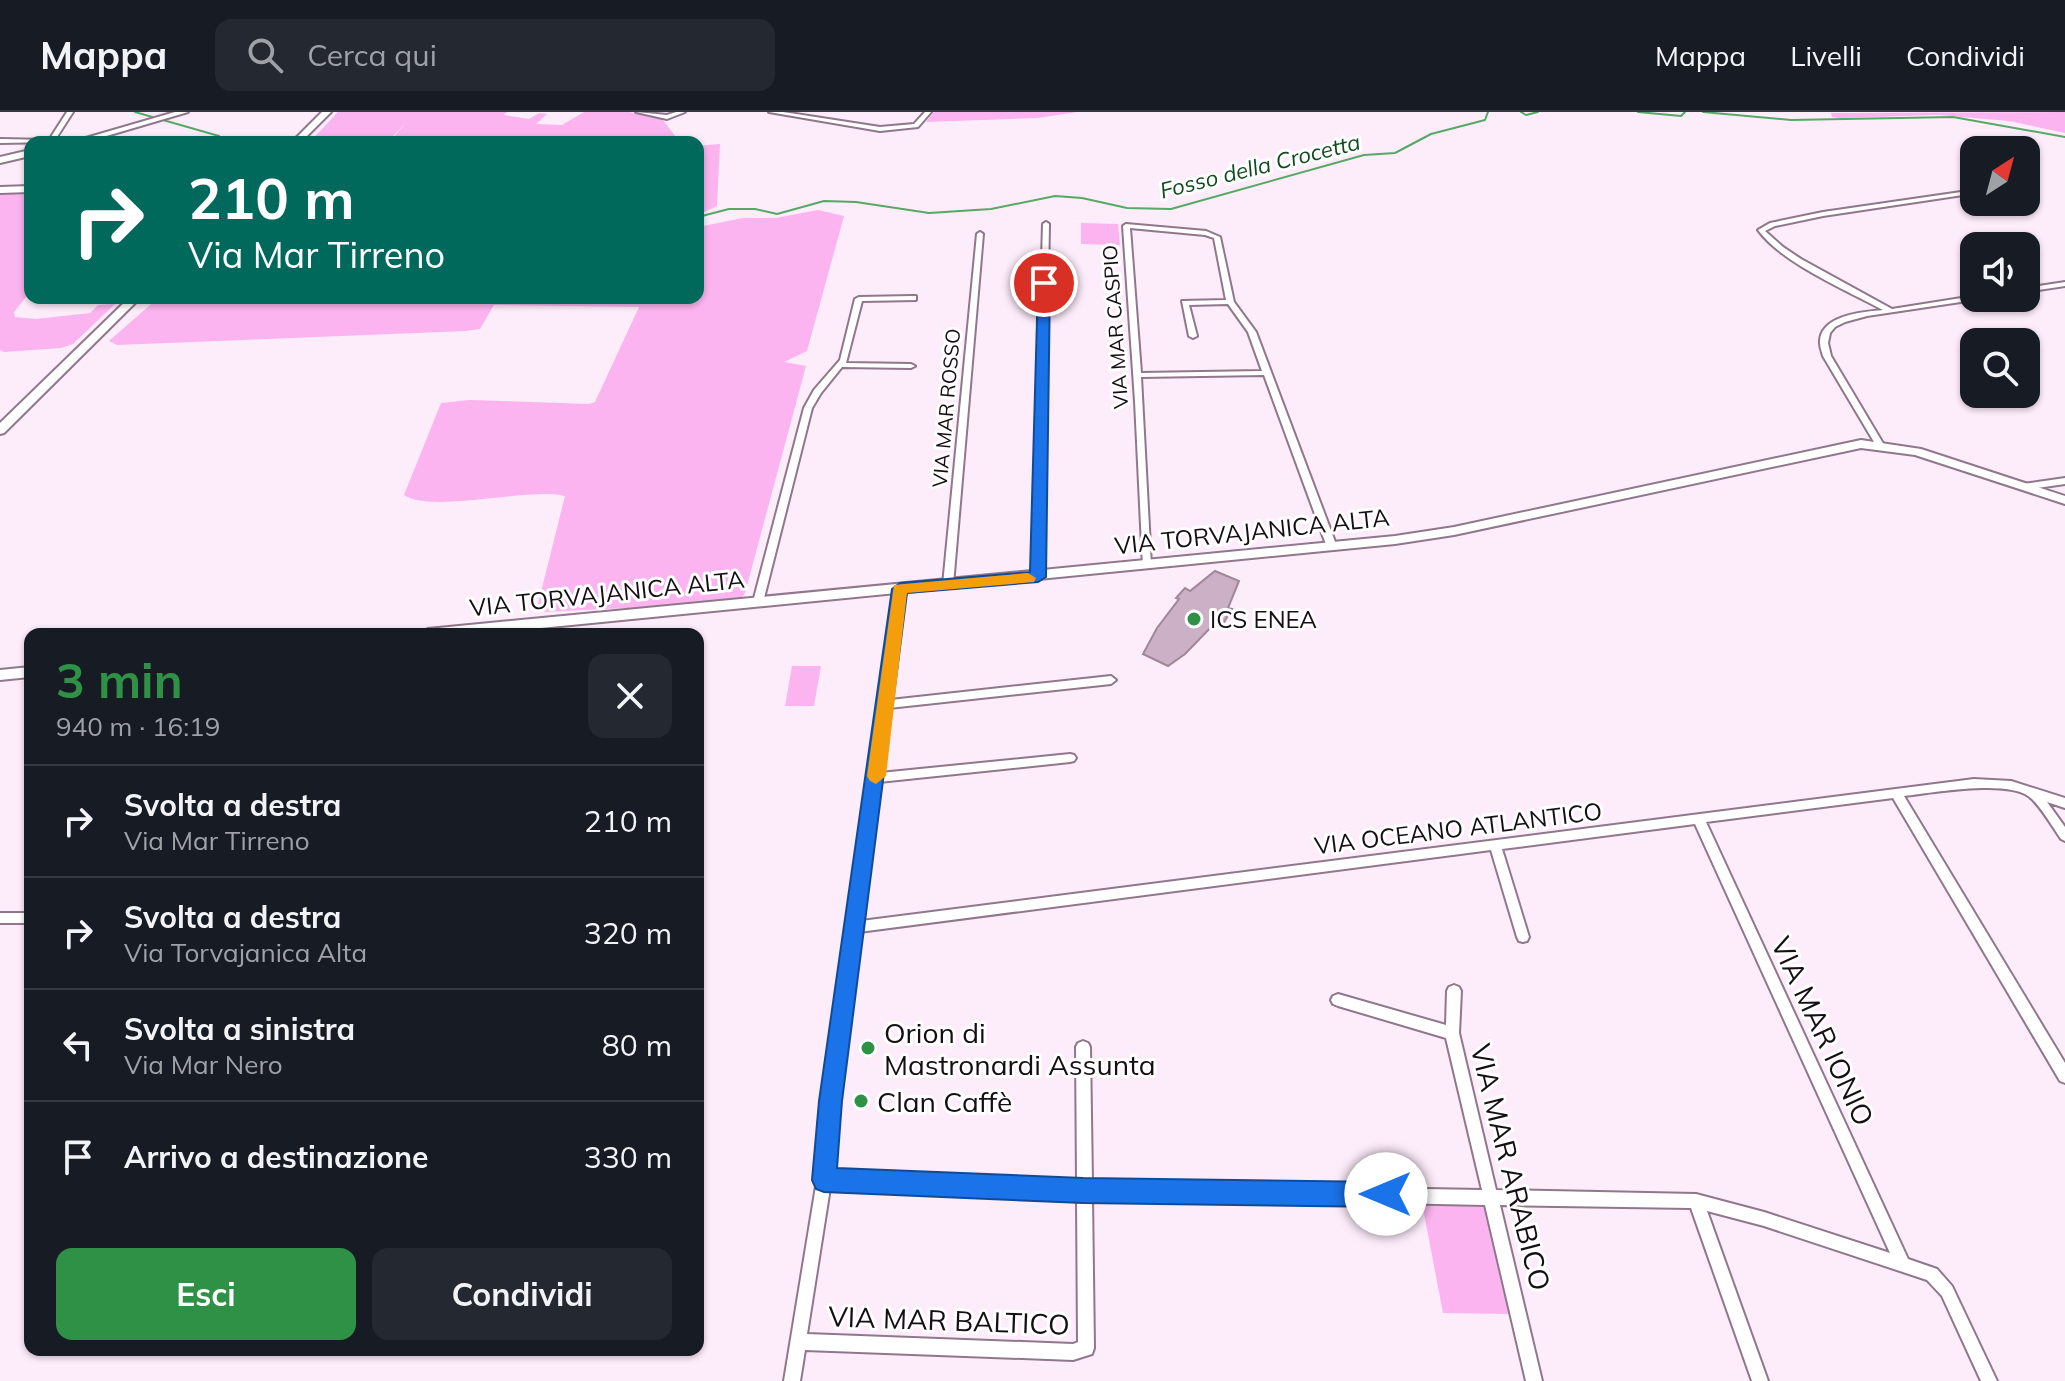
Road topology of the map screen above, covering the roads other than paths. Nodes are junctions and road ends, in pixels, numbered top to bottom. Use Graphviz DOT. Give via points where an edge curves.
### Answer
graph roads {
  1 [pos="70,112"];
  2 [pos="184,112"];
  3 [pos="327,112"];
  4 [pos="639,112"];
  5 [pos="682,112"];
  6 [pos="772,112"];
  7 [pos="928,112"];
  8 [pos="56,136"];
  9 [pos="98,136"];
  10 [pos="302,136"];
  11 [pos="0,141"];
  12 [pos="24,141"];
  13 [pos="24,154"];
  14 [pos="0,160"];
  15 [pos="24,189"];
  16 [pos="0,190"];
  17 [pos="1960,194"];
  18 [pos="1046,224"];
  19 [pos="980,234"];
  20 [pos="2065,284"];
  21 [pos="2040,288"];
  22 [pos="913,298"];
  23 [pos="1960,300"];
  24 [pos="1230,302"];
  25 [pos="129,304"];
  26 [pos="1891,311"];
  27 [pos="1193,336"];
  28 [pos="841,365"];
  29 [pos="911,366"];
  30 [pos="1267,373"];
  31 [pos="1137,375"];
  32 [pos="0,430"];
  33 [pos="1880,445"];
  34 [pos="2065,481"];
  35 [pos="2023,487"];
  36 [pos="2065,500"];
  37 [pos="1332,547"];
  38 [pos="1146,565"];
  39 [pos="1038,577"];
  40 [pos="948,585"];
  41 [pos="900,589"];
  42 [pos="758,602"];
  43 [pos="490,628"];
  44 [pos="24,673"];
  45 [pos="0,675"];
  46 [pos="1111,680"];
  47 [pos="884,705"];
  48 [pos="1070,758"];
  49 [pos="876,778"];
  50 [pos="2034,791"];
  51 [pos="1897,794"];
  52 [pos="2065,803"];
  53 [pos="1699,820"];
  54 [pos="2065,836"];
  55 [pos="1495,845"];
  56 [pos="0,918"];
  57 [pos="24,918"];
  58 [pos="854,927"];
  59 [pos="1523,937"];
  60 [pos="1454,991"];
  61 [pos="1338,1000"];
  62 [pos="1452,1033"];
  63 [pos="1083,1047"];
  64 [pos="2065,1076"];
  65 [pos="824,1180"];
  66 [pos="1083,1190"];
  67 [pos="1492,1197"];
  68 [pos="1696,1201"];
  69 [pos="1902,1262"];
  70 [pos="798,1342"];
  71 [pos="792,1381"];
  72 [pos="1534,1381"];
  73 [pos="1760,1381"];
  74 [pos="1989,1381"];
  1 -- 8 [label="street"];
  2 -- 9 [label="street"];
  3 -- 10 [label="street"];
  4 -- 5 [label="street" via="665,117"];
  6 -- 7 [label="street" via="880,129 916,126"];
  11 -- 12 [label="street"];
  13 -- 14 [label="street"];
  15 -- 16 [label="street"];
  17 -- 26 [label="street" via="1761,229 1762,236 1794,257"];
  18 -- 39 [label="street"];
  19 -- 40 [label="street, VIA MAR ROSSO"];
  20 -- 21 [label="street"];
  22 -- 28 [label="street" via="859,299"];
  23 -- 26 [label="street"];
  24 -- 27 [label="street" via="1185,303"];
  24 -- 30 [label="street" via="1252,332"];
  24 -- 31 [label="street, VIA MAR CASPIO" via="1216,236 1126,226"];
  25 -- 32 [label="street"];
  26 -- 33 [label="street" via="1836,322 1823,340 1827,356"];
  28 -- 29 [label="street"];
  28 -- 42 [label="street" via="808,408"];
  30 -- 31 [label="street"];
  30 -- 37 [label="street"];
  31 -- 38 [label="street, VIA MAR CASPIO"];
  33 -- 35 [label="street, VIA TORVAJANICA ALTA"];
  33 -- 37 [label="street, VIA TORVAJANICA ALTA" via="1852,445 1444,533"];
  34 -- 35 [label="street"];
  35 -- 36 [label="street, VIA TORVAJANICA ALTA"];
  37 -- 38 [label="street, VIA TORVAJANICA ALTA"];
  38 -- 39 [label="street, VIA TORVAJANICA ALTA"];
  39 -- 40 [label="street, VIA TORVAJANICA ALTA"];
  40 -- 41 [label="street, VIA TORVAJANICA ALTA"];
  41 -- 42 [label="street, VIA TORVAJANICA ALTA"];
  41 -- 47 [label="street"];
  42 -- 43 [label="street, VIA TORVAJANICA ALTA"];
  44 -- 45 [label="street"];
  46 -- 47 [label="street"];
  47 -- 49 [label="street"];
  48 -- 49 [label="street"];
  49 -- 58 [label="street"];
  50 -- 51 [label="street, VIA OCEANO ATLANTICO" via="1981,783"];
  50 -- 52 [label="street, VIA OCEANO ATLANTICO"];
  50 -- 54 [label="street"];
  51 -- 53 [label="street, VIA OCEANO ATLANTICO"];
  51 -- 64 [label="street"];
  53 -- 55 [label="street, VIA OCEANO ATLANTICO"];
  53 -- 69 [label="street, VIA MAR IONIO"];
  55 -- 58 [label="street, VIA OCEANO ATLANTICO"];
  55 -- 59 [label="street"];
  56 -- 57 [label="street"];
  58 -- 65 [label="street"];
  60 -- 62 [label="street"];
  61 -- 62 [label="street, VIA MAR ARABICO"];
  62 -- 67 [label="street, VIA MAR ARABICO"];
  63 -- 66 [label="street, VIA MAR BALTICO"];
  65 -- 66 [label="street"];
  65 -- 70 [label="street"];
  66 -- 67 [label="street"];
  66 -- 70 [label="street, VIA MAR BALTICO" via="1088,1341 1081,1351"];
  67 -- 68 [label="street"];
  67 -- 72 [label="street, VIA MAR ARABICO"];
  68 -- 69 [label="street"];
  68 -- 73 [label="street"];
  69 -- 74 [label="street" via="1943,1284"];
  70 -- 71 [label="street"];
}
